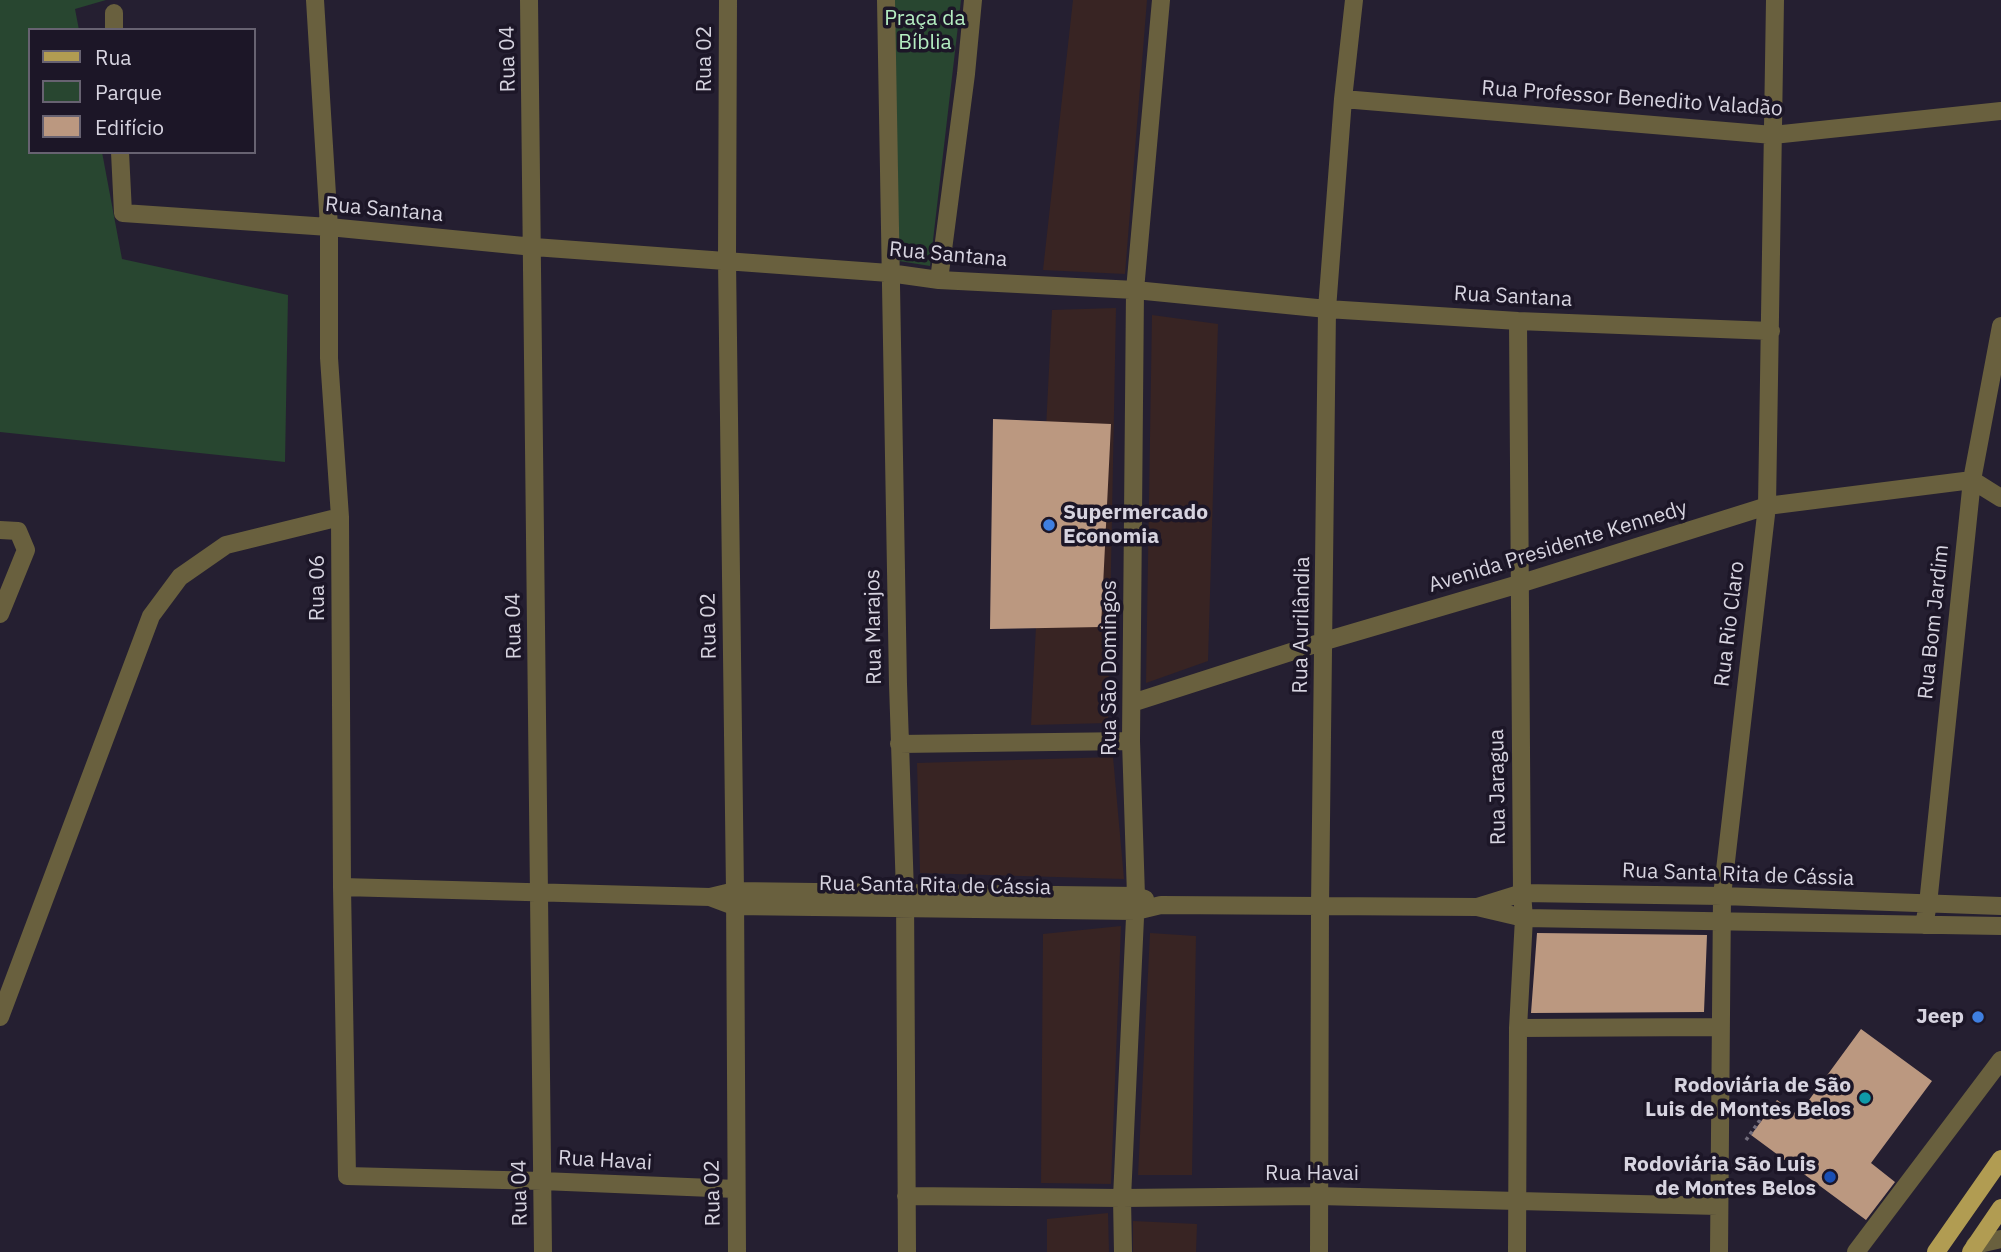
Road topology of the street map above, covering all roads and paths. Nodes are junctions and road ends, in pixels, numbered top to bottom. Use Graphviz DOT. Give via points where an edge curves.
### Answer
graph roads {
  1 [pos="315,0"];
  2 [pos="530,0"];
  3 [pos="728,0"];
  4 [pos="886,0"];
  5 [pos="973,0"];
  6 [pos="1161,0"];
  7 [pos="1354,0"];
  8 [pos="1775,0"];
  9 [pos="1343,99"];
  10 [pos="2001,111"];
  11 [pos="1773,135"];
  12 [pos="120,154"];
  13 [pos="329,227"];
  14 [pos="534,247"];
  15 [pos="727,260"];
  16 [pos="889,273"];
  17 [pos="939,280"];
  18 [pos="1135,290"];
  19 [pos="1327,309"];
  20 [pos="1518,321"];
  21 [pos="2001,326"];
  22 [pos="1771,331"];
  23 [pos="1972,480"];
  24 [pos="2001,498"];
  25 [pos="1767,506"];
  26 [pos="340,517"];
  27 [pos="9,530"];
  28 [pos="1519,584"];
  29 [pos="0,614"];
  30 [pos="1325,641"];
  31 [pos="1132,703"];
  32 [pos="1131,741"];
  33 [pos="899,744"];
  34 [pos="342,887"];
  35 [pos="539,893"];
  36 [pos="1522,893"];
  37 [pos="1721,896"];
  38 [pos="735,899"];
  39 [pos="905,901"];
  40 [pos="1136,903"];
  41 [pos="1928,904"];
  42 [pos="1320,906"];
  43 [pos="2001,906"];
  44 [pos="1476,907"];
  45 [pos="1524,918"];
  46 [pos="1721,920"];
  47 [pos="1924,925"];
  48 [pos="2001,926"];
  49 [pos="0,1017"];
  50 [pos="1720,1027"];
  51 [pos="1518,1028"];
  52 [pos="2001,1060"];
  53 [pos="1760,1120"];
  54 [pos="1745,1140"];
  55 [pos="2001,1159"];
  56 [pos="347,1177"];
  57 [pos="542,1181"];
  58 [pos="736,1189"];
  59 [pos="906,1196"];
  60 [pos="1319,1196"];
  61 [pos="1122,1198"];
  62 [pos="1518,1201"];
  63 [pos="1718,1206"];
  64 [pos="2001,1208"];
  65 [pos="2001,1239"];
  66 [pos="1973,1249"];
  67 [pos="544,1252"];
  68 [pos="737,1252"];
  69 [pos="907,1252"];
  70 [pos="1123,1252"];
  71 [pos="1319,1252"];
  72 [pos="1517,1252"];
  73 [pos="1719,1252"];
  74 [pos="1856,1252"];
  75 [pos="1936,1252"];
  1 -- 13 [label="street, Rua 06"];
  2 -- 14 [label="street, Rua 04"];
  3 -- 15 [label="street, Rua 02"];
  4 -- 16 [label="street, Rua Marajos"];
  5 -- 17 [label="street"];
  6 -- 18 [label="street, Rua São Domingos"];
  7 -- 9 [label="street, Rua Aurilândia"];
  8 -- 11 [label="street, Rua Rio Claro"];
  9 -- 11 [label="street, Rua Professor Benedito Valadão"];
  9 -- 19 [label="street, Rua Aurilândia"];
  10 -- 11 [label="street, Rua Professor Benedito Valadão"];
  11 -- 22 [label="street, Rua Rio Claro"];
  12 -- 13 [label="street, Rua Santana" via="123,213"];
  13 -- 14 [label="street, Rua Santana"];
  13 -- 26 [label="street, Rua 06" via="329,358"];
  14 -- 15 [label="street, Rua Santana"];
  14 -- 35 [label="street, Rua 04"];
  15 -- 16 [label="street, Rua Santana"];
  15 -- 38 [label="street, Rua 02"];
  16 -- 17 [label="street, Rua Santana"];
  16 -- 33 [label="street, Rua Marajos"];
  17 -- 18 [label="street, Rua Santana"];
  18 -- 19 [label="street, Rua Santana"];
  18 -- 31 [label="street, Rua São Domingos"];
  19 -- 20 [label="street, Rua Santana"];
  19 -- 30 [label="street, Rua Aurilândia"];
  20 -- 22 [label="street, Rua Santana"];
  20 -- 28 [label="street, Rua Jaragua"];
  21 -- 23 [label="street, Rua Bom Jardim"];
  22 -- 25 [label="street, Rua Rio Claro"];
  23 -- 24 [label="street"];
  23 -- 25 [label="street, Avenida Presidente Kennedy"];
  23 -- 41 [label="street, Rua Bom Jardim"];
  25 -- 28 [label="street, Avenida Presidente Kennedy"];
  25 -- 37 [label="street, Rua Rio Claro"];
  26 -- 34 [label="street, Rua 06"];
  26 -- 49 [label="street" via="226,545 180,577 151,616"];
  27 -- 29 [label="street" via="26,550"];
  28 -- 30 [label="street, Avenida Presidente Kennedy"];
  28 -- 36 [label="street, Rua Jaragua"];
  30 -- 31 [label="street, Avenida Presidente Kennedy"];
  30 -- 42 [label="street, Rua Aurilândia"];
  31 -- 32 [label="street, Rua São Domingos"];
  32 -- 33 [label="street"];
  32 -- 40 [label="street, Rua São Domingos"];
  33 -- 39 [label="street, Rua Marajos"];
  34 -- 35 [label="street, Rua Santa Rita de Cássia"];
  34 -- 56 [label="street, Rua 06"];
  35 -- 38 [label="street, Rua Santa Rita de Cássia"];
  35 -- 57 [label="street, Rua 04"];
  36 -- 37 [label="street, Rua Santa Rita de Cássia"];
  36 -- 44 [label="street, Rua Santa Rita de Cássia"];
  36 -- 45 [label="street, Rua Jaragua"];
  37 -- 41 [label="street, Rua Santa Rita de Cássia"];
  37 -- 46 [label="street, Rua Rio Claro"];
  38 -- 39 [label="street, Rua Santa Rita de Cássia"];
  38 -- 58 [label="street, Rua 02"];
  39 -- 40 [label="street, Rua Santa Rita de Cássia"];
  39 -- 59 [label="street, Rua Marajos"];
  40 -- 42 [label="street, Rua Santa Rita de Cássia"];
  40 -- 61 [label="street, Rua São Domingos"];
  41 -- 43 [label="street, Rua Santa Rita de Cássia"];
  41 -- 47 [label="street, Rua Bom Jardim"];
  42 -- 44 [label="street, Rua Santa Rita de Cássia"];
  42 -- 60 [label="street, Rua Aurilândia"];
  44 -- 45 [label="street, Rua Santa Rita de Cássia"];
  45 -- 46 [label="street, Rua Santa Rita de Cássia"];
  45 -- 51 [label="street, Rua Jaragua"];
  46 -- 47 [label="street, Rua Santa Rita de Cássia"];
  46 -- 50 [label="street, Rua Rio Claro"];
  47 -- 48 [label="street, Rua Santa Rita de Cássia"];
  50 -- 51 [label="street"];
  50 -- 63 [label="street, Rua Rio Claro"];
  51 -- 62 [label="street, Rua Jaragua"];
  52 -- 74 [label="street"];
  53 -- 54 [label="path"];
  55 -- 75 [label="main road"];
  56 -- 57 [label="street, Rua Havai"];
  57 -- 58 [label="street, Rua Havai"];
  57 -- 67 [label="street, Rua 04"];
  58 -- 68 [label="street, Rua 02"];
  59 -- 61 [label="street, Rua Havai"];
  59 -- 69 [label="street, Rua Marajos"];
  60 -- 61 [label="street, Rua Havai"];
  60 -- 62 [label="street, Rua Havai"];
  60 -- 71 [label="street, Rua Aurilândia"];
  61 -- 70 [label="street, Rua São Domingos"];
  62 -- 63 [label="street, Rua Havai"];
  62 -- 72 [label="street, Rua Jaragua"];
  63 -- 73 [label="street, Rua Rio Claro"];
  64 -- 66 [label="main road"];
  65 -- 66 [label="street"];
}
